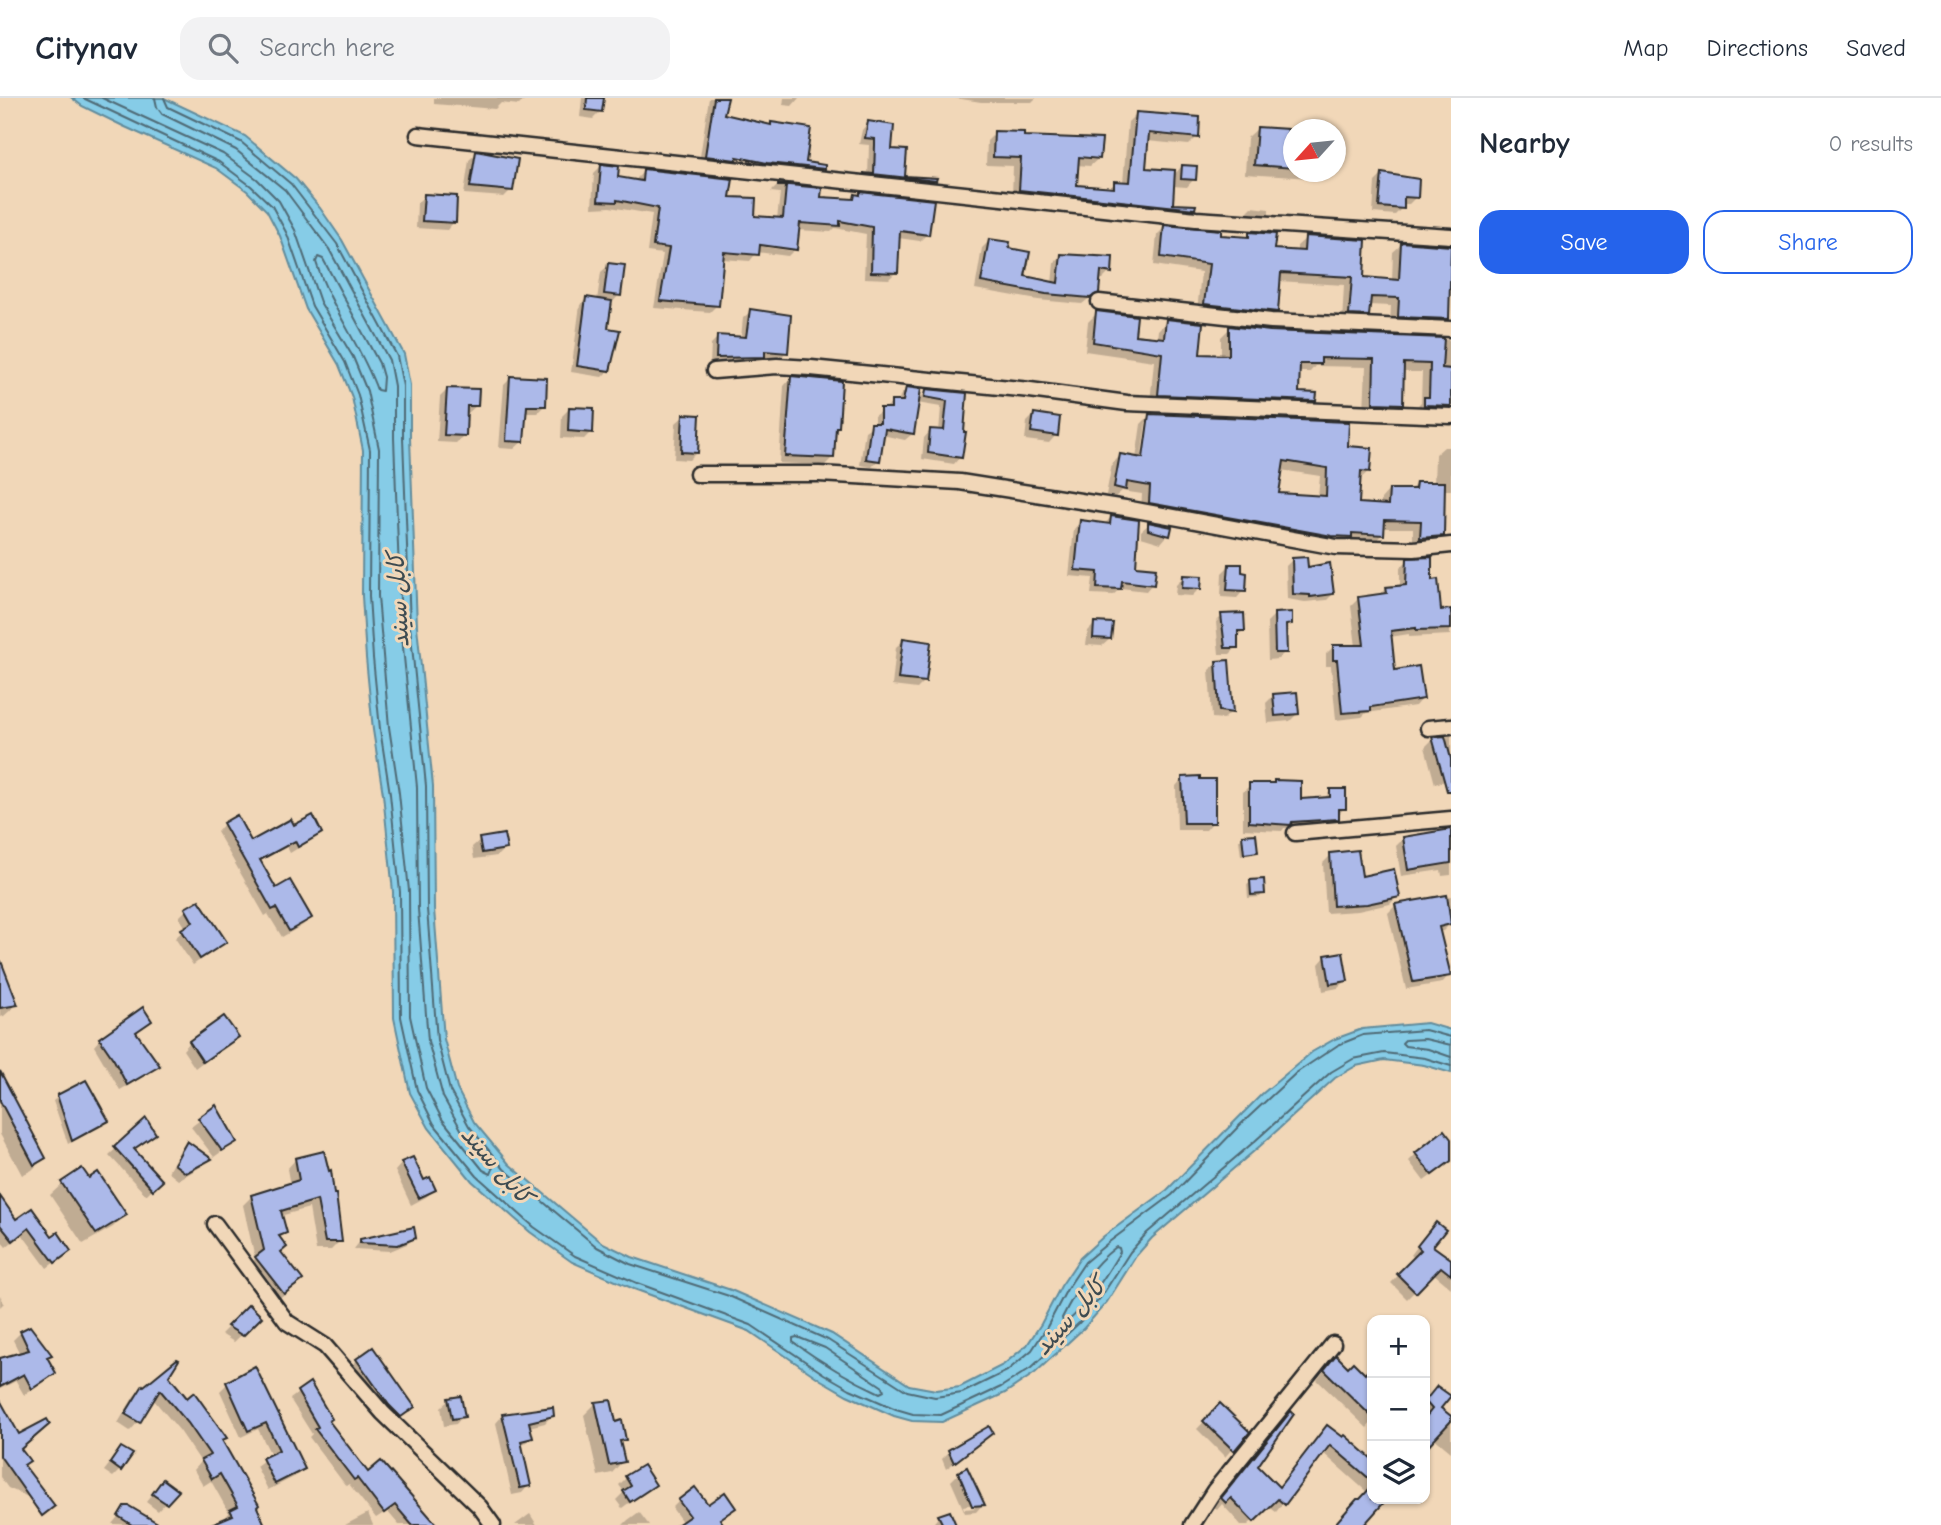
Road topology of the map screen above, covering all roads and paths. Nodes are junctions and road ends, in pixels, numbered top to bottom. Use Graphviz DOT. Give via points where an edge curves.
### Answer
graph roads {
  1 [pos="418,135"];
  2 [pos="1451,236"];
  3 [pos="1099,302"];
  4 [pos="1451,329"];
  5 [pos="714,371"];
  6 [pos="1451,416"];
  7 [pos="698,474"];
  8 [pos="1451,545"];
  9 [pos="1451,726"];
  10 [pos="1428,728"];
  11 [pos="1451,819"];
  12 [pos="1295,833"];
  13 [pos="215,1224"];
  14 [pos="1333,1344"];
  15 [pos="493,1525"];
  16 [pos="1192,1525"];
  1 -- 2 [label="street" via="1196,219"];
  3 -- 4 [label="street" via="1271,321"];
  5 -- 6 [label="street" via="811,368 1127,403"];
  7 -- 8 [label="street" via="819,474 960,482 1336,547"];
  9 -- 10 [label="street"];
  11 -- 12 [label="street"];
  13 -- 15 [label="street" via="287,1322 325,1346 383,1413"];
  14 -- 16 [label="street" via="1214,1491"];
}
